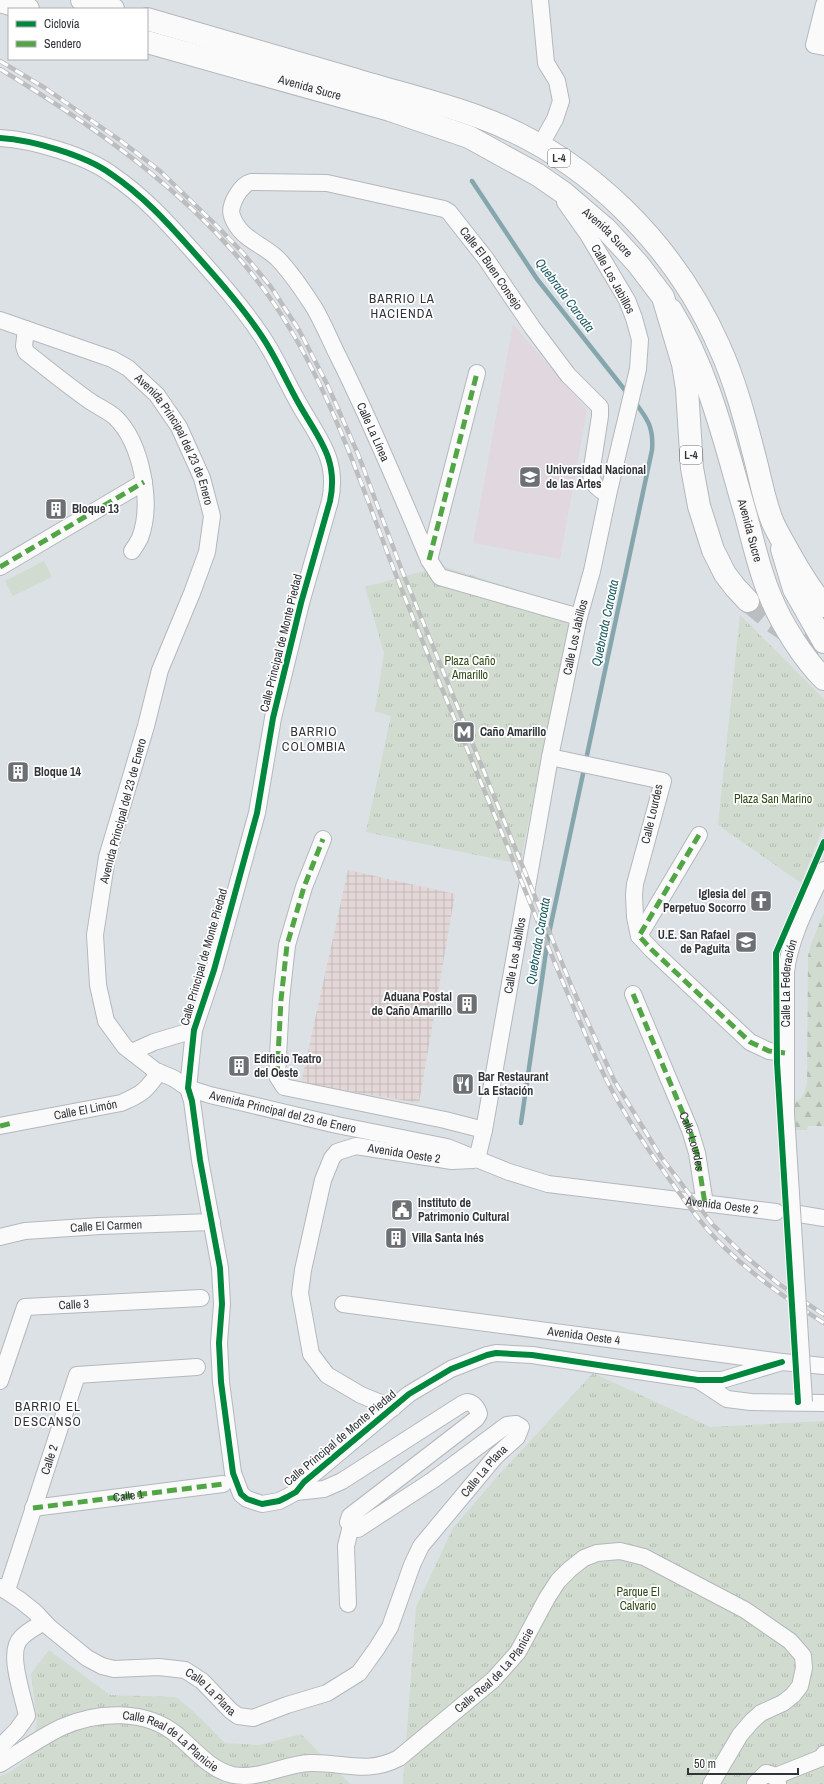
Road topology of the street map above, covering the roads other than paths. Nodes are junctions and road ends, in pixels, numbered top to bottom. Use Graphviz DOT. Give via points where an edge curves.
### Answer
graph roads {
  1 [pos="82,0"];
  2 [pos="540,0"];
  3 [pos="0,1"];
  4 [pos="824,5"];
  5 [pos="24,8"];
  6 [pos="110,8"];
  7 [pos="148,19"];
  8 [pos="148,42"];
  9 [pos="819,46"];
  10 [pos="0,138"];
  11 [pos="540,146"];
  12 [pos="538,175"];
  13 [pos="251,182"];
  14 [pos="663,297"];
  15 [pos="0,320"];
  16 [pos="26,329"];
  17 [pos="477,373"];
  18 [pos="144,482"];
  19 [pos="608,495"];
  20 [pos="773,524"];
  21 [pos="132,551"];
  22 [pos="430,560"];
  23 [pos="0,567"];
  24 [pos="748,601"];
  25 [pos="824,606"];
  26 [pos="579,617"];
  27 [pos="824,642"];
  28 [pos="824,679"];
  29 [pos="550,757"];
  30 [pos="698,835"];
  31 [pos="323,839"];
  32 [pos="824,870"];
  33 [pos="639,936"];
  34 [pos="633,994"];
  35 [pos="194,1030"];
  36 [pos="132,1052"];
  37 [pos="785,1053"];
  38 [pos="159,1072"];
  39 [pos="188,1088"];
  40 [pos="0,1126"];
  41 [pos="484,1130"];
  42 [pos="477,1159"];
  43 [pos="704,1204"];
  44 [pos="776,1212"];
  45 [pos="799,1214"];
  46 [pos="824,1218"];
  47 [pos="212,1222"];
  48 [pos="0,1237"];
  49 [pos="201,1298"];
  50 [pos="343,1304"];
  51 [pos="782,1362"];
  52 [pos="824,1366"];
  53 [pos="197,1367"];
  54 [pos="698,1380"];
  55 [pos="0,1381"];
  56 [pos="804,1403"];
  57 [pos="824,1403"];
  58 [pos="393,1408"];
  59 [pos="223,1484"];
  60 [pos="296,1492"];
  61 [pos="33,1508"];
  62 [pos="351,1526"];
  63 [pos="3,1589"];
  64 [pos="348,1604"];
  65 [pos="44,1622"];
  66 [pos="0,1747"];
  67 [pos="824,1754"];
  68 [pos="0,1764"];
  69 [pos="777,1780"];
  70 [pos="711,1784"];
  71 [pos="755,1784"];
  1 -- 6 [label="main road"];
  2 -- 11 [label="street" via="546,63 557,81 561,101 555,119"];
  3 -- 5 [label="main road"];
  4 -- 9 [label="street"];
  7 -- 11 [label="main road, Avenida Sucre / L-4" via="480,117"];
  8 -- 12 [label="main road, Avenida Sucre / L-4" via="436,124 469,137"];
  10 -- 35 [label="street, Calle Principal de Monte Piedad" via="37,143 96,165 154,208 205,265 260,334 325,449 333,473 330,501 273,718 257,813 214,970"];
  11 -- 20 [label="main road, Avenida Sucre / L-4" via="578,171 619,205 672,264 689,289 724,358 745,419"];
  12 -- 14 [label="main road, Avenida Sucre / L-4" via="564,193 606,229 638,264"];
  12 -- 19 [label="street, Calle Los Jabillos" via="569,206 627,300 640,340 638,369"];
  13 -- 19 [label="street, Calle El Buen Consejo" via="327,183 450,212 568,375 600,407 591,480"];
  13 -- 22 [label="street, Calle La Línea" via="245,185 231,205 234,221 254,243 276,258 291,274 314,309 356,392"];
  14 -- 24 [label="main road, L-4" via="683,364 698,506 713,550 725,574"];
  14 -- 28 [label="main road, Avenida Sucre" via="690,343 711,393 771,599 804,656"];
  15 -- 16 [label="street, Avenida Principal del 23 de Enero"];
  16 -- 18 [label="street" via="26,352 88,400 107,411 124,428 134,448"];
  16 -- 36 [label="street, Avenida Principal del 23 de Enero" via="112,359 128,368 148,386 179,427 202,478 212,516 207,552 160,670 107,857 102,886 95,935 98,985 106,1021"];
  17 -- 22 [label="street"];
  18 -- 21 [label="street" via="143,526 140,538"];
  18 -- 23 [label="street"];
  19 -- 26 [label="street, Calle Los Jabillos" via="592,571"];
  20 -- 25 [label="main road, L-4" via="808,586"];
  20 -- 27 [label="main road, Avenida Sucre / L-4" via="794,588"];
  22 -- 26 [label="street, Calle La Línea" via="440,577"];
  26 -- 29 [label="street, Calle Los Jabillos"];
  29 -- 33 [label="street, Calle Lourdes" via="663,781 635,884 635,917"];
  29 -- 41 [label="street, Calle Los Jabillos"];
  30 -- 33 [label="street"];
  31 -- 41 [label="street" via="304,887 286,945 277,1076 284,1087"];
  32 -- 37 [label="street, Calle La Federación" via="788,955"];
  33 -- 37 [label="street" via="750,1042 769,1051"];
  34 -- 43 [label="street, Calle Lourdes" via="690,1130 697,1154"];
  35 -- 36 [label="street, Calle Principal de Monte Piedad" via="154,1042"];
  35 -- 39 [label="street, Calle Principal de Monte Piedad"];
  36 -- 38 [label="street, Avenida Principal del 23 de Enero"];
  37 -- 56 [label="street, Calle La Federación, bridge" via="786,1114"];
  38 -- 39 [label="street, Avenida Principal del 23 de Enero"];
  38 -- 40 [label="street, Calle El Limón" via="148,1089 121,1103"];
  39 -- 42 [label="street, Avenida Principal del 23 de Enero" via="337,1125 447,1147"];
  39 -- 47 [label="street, Calle Principal de Monte Piedad"];
  41 -- 42 [label="street, Calle Los Jabillos"];
  42 -- 43 [label="street, Avenida Oeste 2" via="548,1184"];
  42 -- 58 [label="street, Avenida Oeste 2" via="452,1162 356,1146 337,1152 323,1180 300,1292 311,1354 327,1375 360,1395"];
  43 -- 44 [label="street, Avenida Oeste 2"];
  45 -- 46 [label="street"];
  47 -- 48 [label="street, Calle El Carmen" via="25,1231"];
  47 -- 60 [label="street, Calle Principal de Monte Piedad" via="222,1284 219,1343 221,1382 232,1473 241,1494 254,1502 262,1504 279,1501"];
  49 -- 55 [label="street, Calle 3" via="25,1307"];
  50 -- 51 [label="street, Avenida Oeste 4"];
  51 -- 52 [label="street, Avenida Oeste 4"];
  51 -- 54 [label="street, Calle Principal de Monte Piedad" via="722,1380"];
  53 -- 61 [label="street, Calle 2" via="77,1375"];
  54 -- 56 [label="street" via="727,1399"];
  54 -- 58 [label="street, Calle Principal de Monte Piedad" via="532,1355 496,1353 451,1368 409,1394"];
  56 -- 57 [label="street"];
  58 -- 60 [label="street, Calle Principal de Monte Piedad" via="304,1482"];
  59 -- 61 [label="street, Calle 1"];
  60 -- 62 [label="street" via="324,1489 342,1481 462,1404 472,1403 479,1414 476,1419 354,1512 348,1522"];
  61 -- 63 [label="street, Calle 2"];
  62 -- 64 [label="street" via="346,1546"];
  62 -- 65 [label="street, Calle La Plana" via="354,1529 362,1527 433,1480 507,1425 516,1424 521,1427 518,1437 496,1456 421,1546 390,1627 368,1663 348,1681 327,1692 253,1718 238,1716 202,1681 185,1670 160,1667 114,1669 102,1666 79,1652"];
  63 -- 65 [label="street, Calle La Plana" via="35,1612"];
  65 -- 66 [label="street" via="20,1638 16,1644 15,1664 27,1716"];
  67 -- 69 [label="street" via="821,1758"];
  68 -- 70 [label="street, Calle Real de La Planicie" via="63,1727 83,1720 115,1715 145,1718 161,1725 176,1734 210,1764 232,1775 258,1776 310,1763 361,1767 388,1764 399,1758 493,1680 518,1652 558,1581 570,1568 584,1558 598,1553 620,1552 644,1557 745,1610 790,1641 803,1656 804,1668 800,1686 783,1703 761,1713 752,1721 740,1735"];
  69 -- 71 [label="street" via="766,1773"];
}
